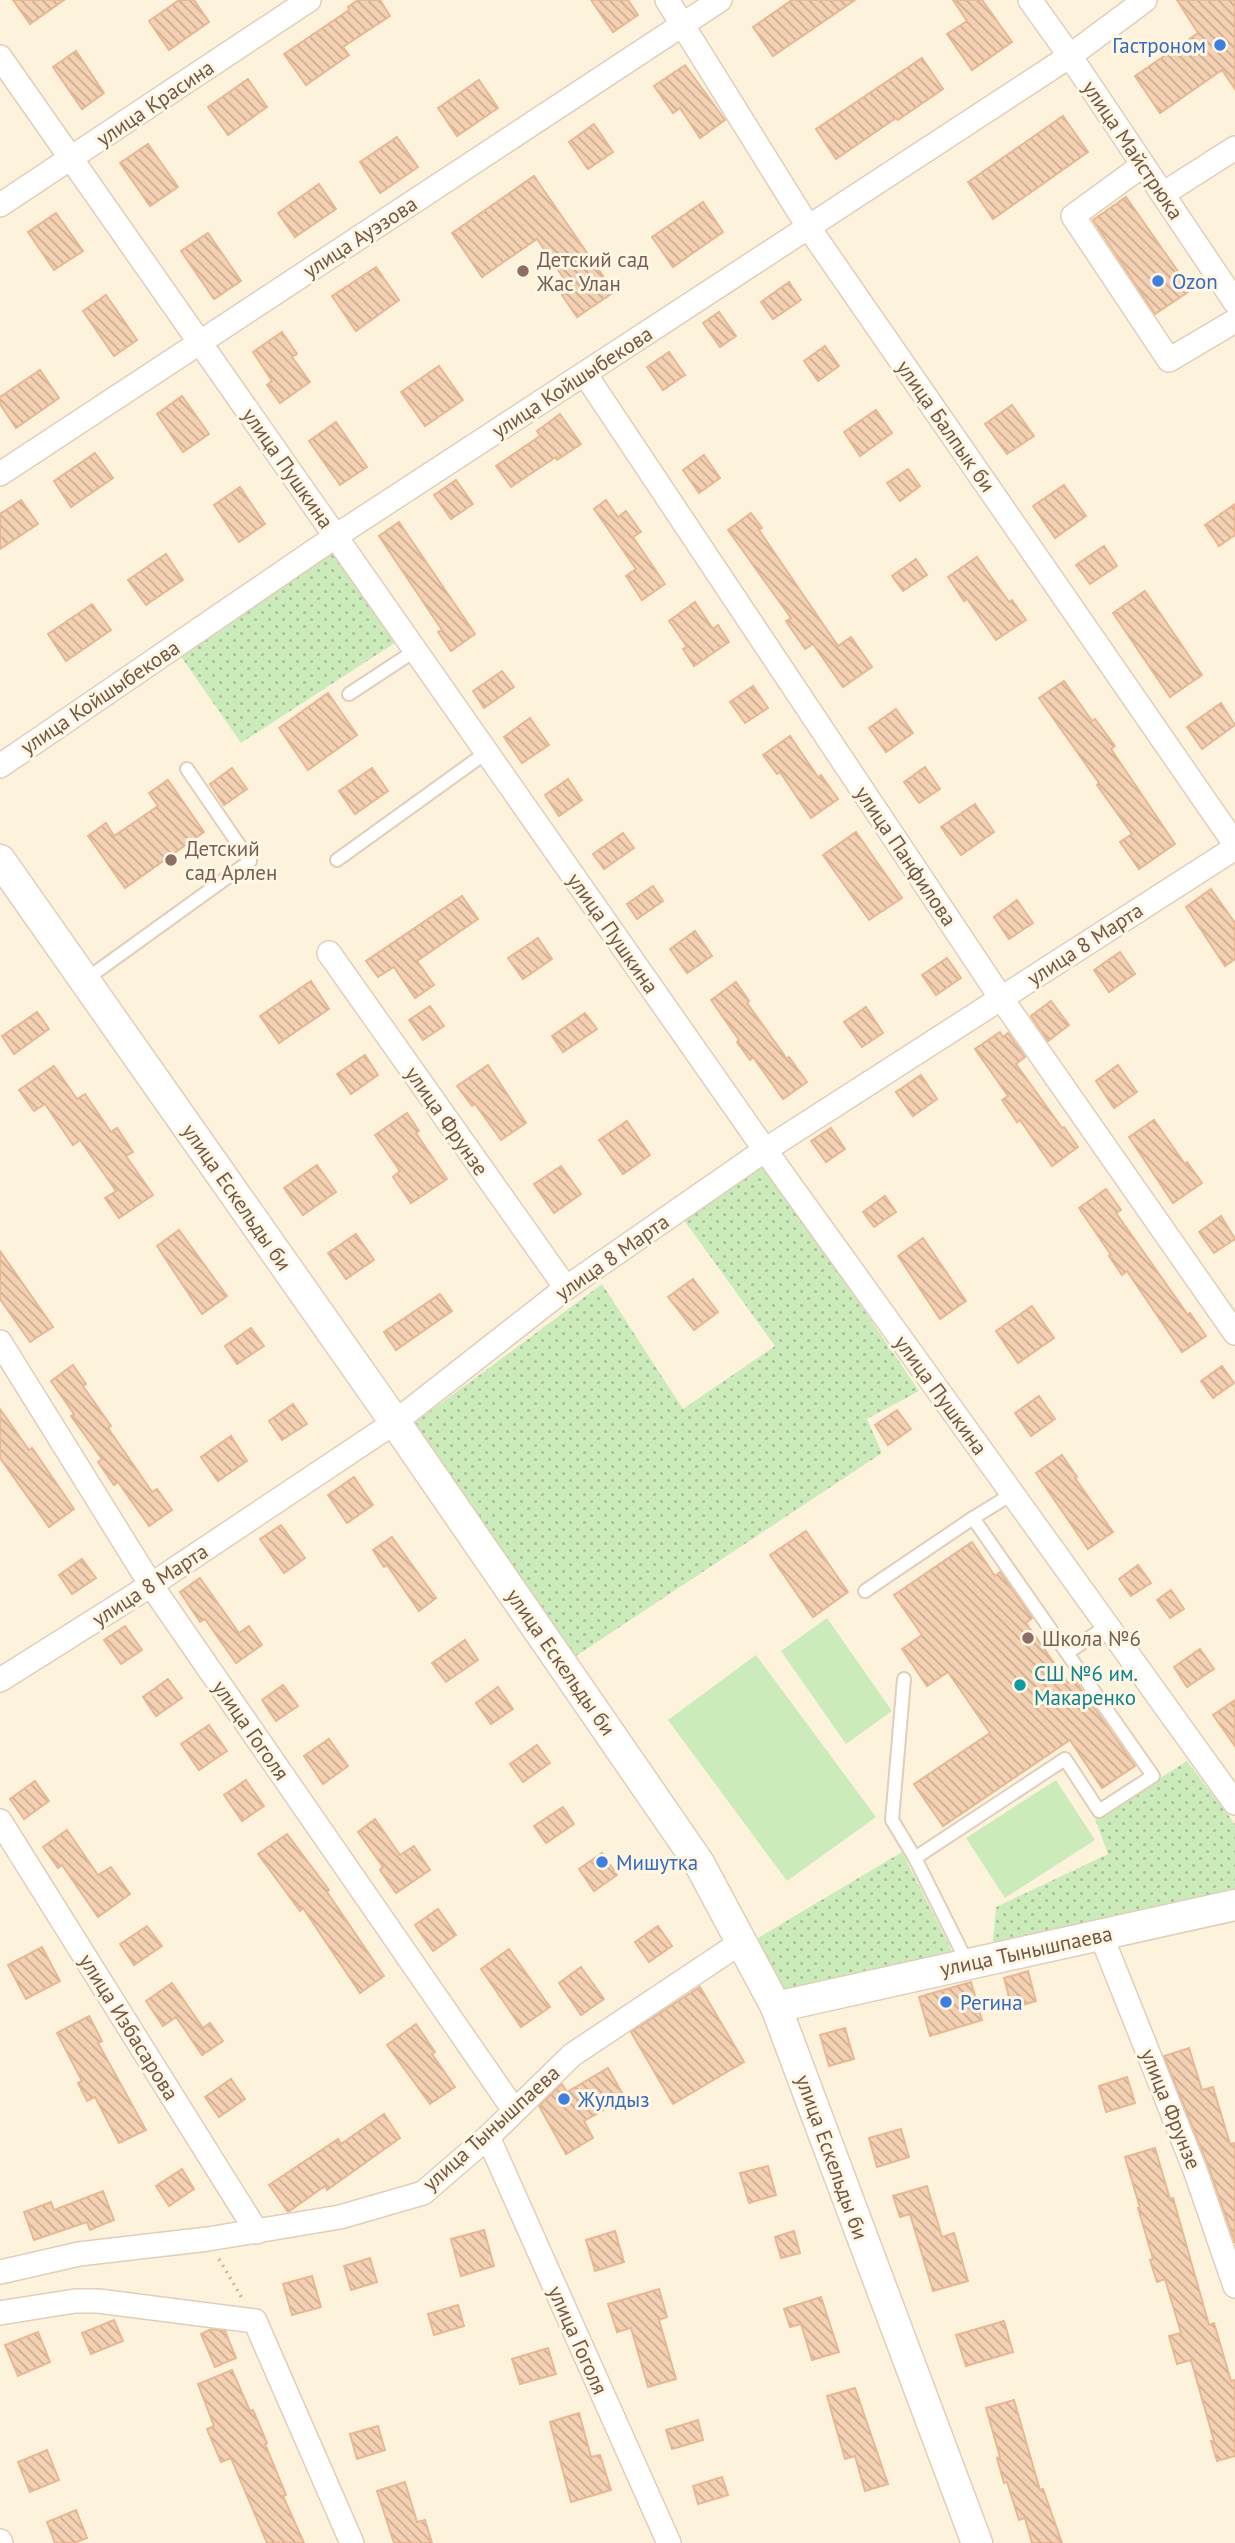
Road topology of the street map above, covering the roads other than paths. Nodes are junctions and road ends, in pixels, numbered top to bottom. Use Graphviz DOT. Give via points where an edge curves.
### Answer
graph roads {
  1 [pos="309,0"];
  2 [pos="667,0"];
  3 [pos="720,0"];
  4 [pos="1030,0"];
  5 [pos="1145,0"];
  6 [pos="683,25"];
  7 [pos="1070,56"];
  8 [pos="0,57"];
  9 [pos="1235,148"];
  10 [pos="70,159"];
  11 [pos="1143,166"];
  12 [pos="1163,194"];
  13 [pos="0,205"];
  14 [pos="809,228"];
  15 [pos="1235,302"];
  16 [pos="1235,320"];
  17 [pos="199,342"];
  18 [pos="585,374"];
  19 [pos="0,474"];
  20 [pos="336,536"];
  21 [pos="416,650"];
  22 [pos="349,694"];
  23 [pos="487,752"];
  24 [pos="0,766"];
  25 [pos="187,769"];
  26 [pos="1235,846"];
  27 [pos="0,860"];
  28 [pos="337,860"];
  29 [pos="328,953"];
  30 [pos="85,981"];
  31 [pos="1001,998"];
  32 [pos="765,1150"];
  33 [pos="566,1289"];
  34 [pos="1235,1333"];
  35 [pos="0,1342"];
  36 [pos="395,1422"];
  37 [pos="1012,1494"];
  38 [pos="973,1518"];
  39 [pos="151,1585"];
  40 [pos="865,1591"];
  41 [pos="1107,1626"];
  42 [pos="1067,1653"];
  43 [pos="904,1679"];
  44 [pos="0,1680"];
  45 [pos="1231,1791"];
  46 [pos="0,1821"];
  47 [pos="915,1858"];
  48 [pos="1235,1905"];
  49 [pos="1101,1935"];
  50 [pos="743,1941"];
  51 [pos="968,1964"];
  52 [pos="776,2007"];
  53 [pos="514,2110"];
  54 [pos="488,2137"];
  55 [pos="257,2232"];
  56 [pos="0,2272"];
  57 [pos="1235,2286"];
  58 [pos="0,2314"];
  59 [pos="352,2543"];
  60 [pos="669,2543"];
  61 [pos="977,2543"];
  1 -- 10 [label="street, улица Красина"];
  2 -- 6 [label="street, улица Балпык би"];
  3 -- 6 [label="street, улица Ауэзова"];
  4 -- 7 [label="street, улица Майстрюка"];
  5 -- 7 [label="street, улица Койшыбекова"];
  6 -- 14 [label="street, улица Балпык би"];
  6 -- 17 [label="street, улица Ауэзова"];
  7 -- 11 [label="street, улица Майстрюка"];
  7 -- 14 [label="street, улица Койшыбекова"];
  8 -- 10 [label="street, улица Пушкина"];
  9 -- 12 [label="street"];
  10 -- 13 [label="street, улица Красина"];
  10 -- 17 [label="street, улица Пушкина"];
  11 -- 12 [label="street, улица Майстрюка"];
  11 -- 16 [label="street" via="1073,216 1169,360"];
  12 -- 15 [label="street, улица Майстрюка"];
  14 -- 18 [label="street, улица Койшыбекова"];
  14 -- 26 [label="street, улица Балпык би"];
  17 -- 19 [label="street, улица Ауэзова"];
  17 -- 20 [label="street, улица Пушкина"];
  18 -- 20 [label="street, улица Койшыбекова"];
  18 -- 31 [label="street, улица Панфилова"];
  20 -- 21 [label="street, улица Пушкина"];
  20 -- 24 [label="street, улица Койшыбекова"];
  21 -- 22 [label="lane"];
  21 -- 23 [label="street, улица Пушкина"];
  23 -- 28 [label="lane"];
  23 -- 32 [label="street, улица Пушкина"];
  25 -- 30 [label="lane" via="250,861"];
  26 -- 31 [label="street, улица 8 Марта"];
  27 -- 30 [label="street, улица Ескельды би"];
  29 -- 33 [label="street, улица Фрунзе"];
  30 -- 36 [label="street, улица Ескельды би"];
  31 -- 32 [label="street, улица 8 Марта"];
  31 -- 34 [label="street, улица Панфилова"];
  32 -- 33 [label="street, улица 8 Марта"];
  32 -- 37 [label="street, улица Пушкина"];
  33 -- 36 [label="street, улица 8 Марта"];
  35 -- 39 [label="street, улица Гоголя"];
  36 -- 39 [label="street, улица 8 Марта"];
  36 -- 50 [label="street, улица Ескельды би" via="699,1863"];
  37 -- 38 [label="lane"];
  37 -- 41 [label="street, улица Пушкина"];
  38 -- 40 [label="lane"];
  38 -- 42 [label="lane"];
  39 -- 44 [label="street, улица 8 Марта"];
  39 -- 53 [label="street, улица Гоголя"];
  41 -- 42 [label="lane"];
  41 -- 45 [label="street, улица Пушкина"];
  42 -- 47 [label="lane" via="1153,1776 1099,1811 1065,1759"];
  43 -- 47 [label="lane" via="892,1820"];
  46 -- 55 [label="street, улица Избасарова"];
  47 -- 51 [label="lane"];
  48 -- 49 [label="street, улица Тынышпаева"];
  49 -- 51 [label="street, улица Тынышпаева"];
  49 -- 57 [label="street, улица Фрунзе" via="1195,2170"];
  50 -- 52 [label="street, улица Ескельды би"];
  50 -- 53 [label="street, улица Тынышпаева" via="572,2055"];
  51 -- 52 [label="street, улица Тынышпаева"];
  52 -- 61 [label="street, улица Ескельды би"];
  53 -- 54 [label="street, улица Тынышпаева"];
  54 -- 55 [label="street, улица Тынышпаева" via="423,2193 340,2217"];
  54 -- 60 [label="street, улица Гоголя"];
  55 -- 56 [label="street, улица Тынышпаева" via="79,2254"];
  58 -- 59 [label="street" via="98,2301 255,2321"];
}
